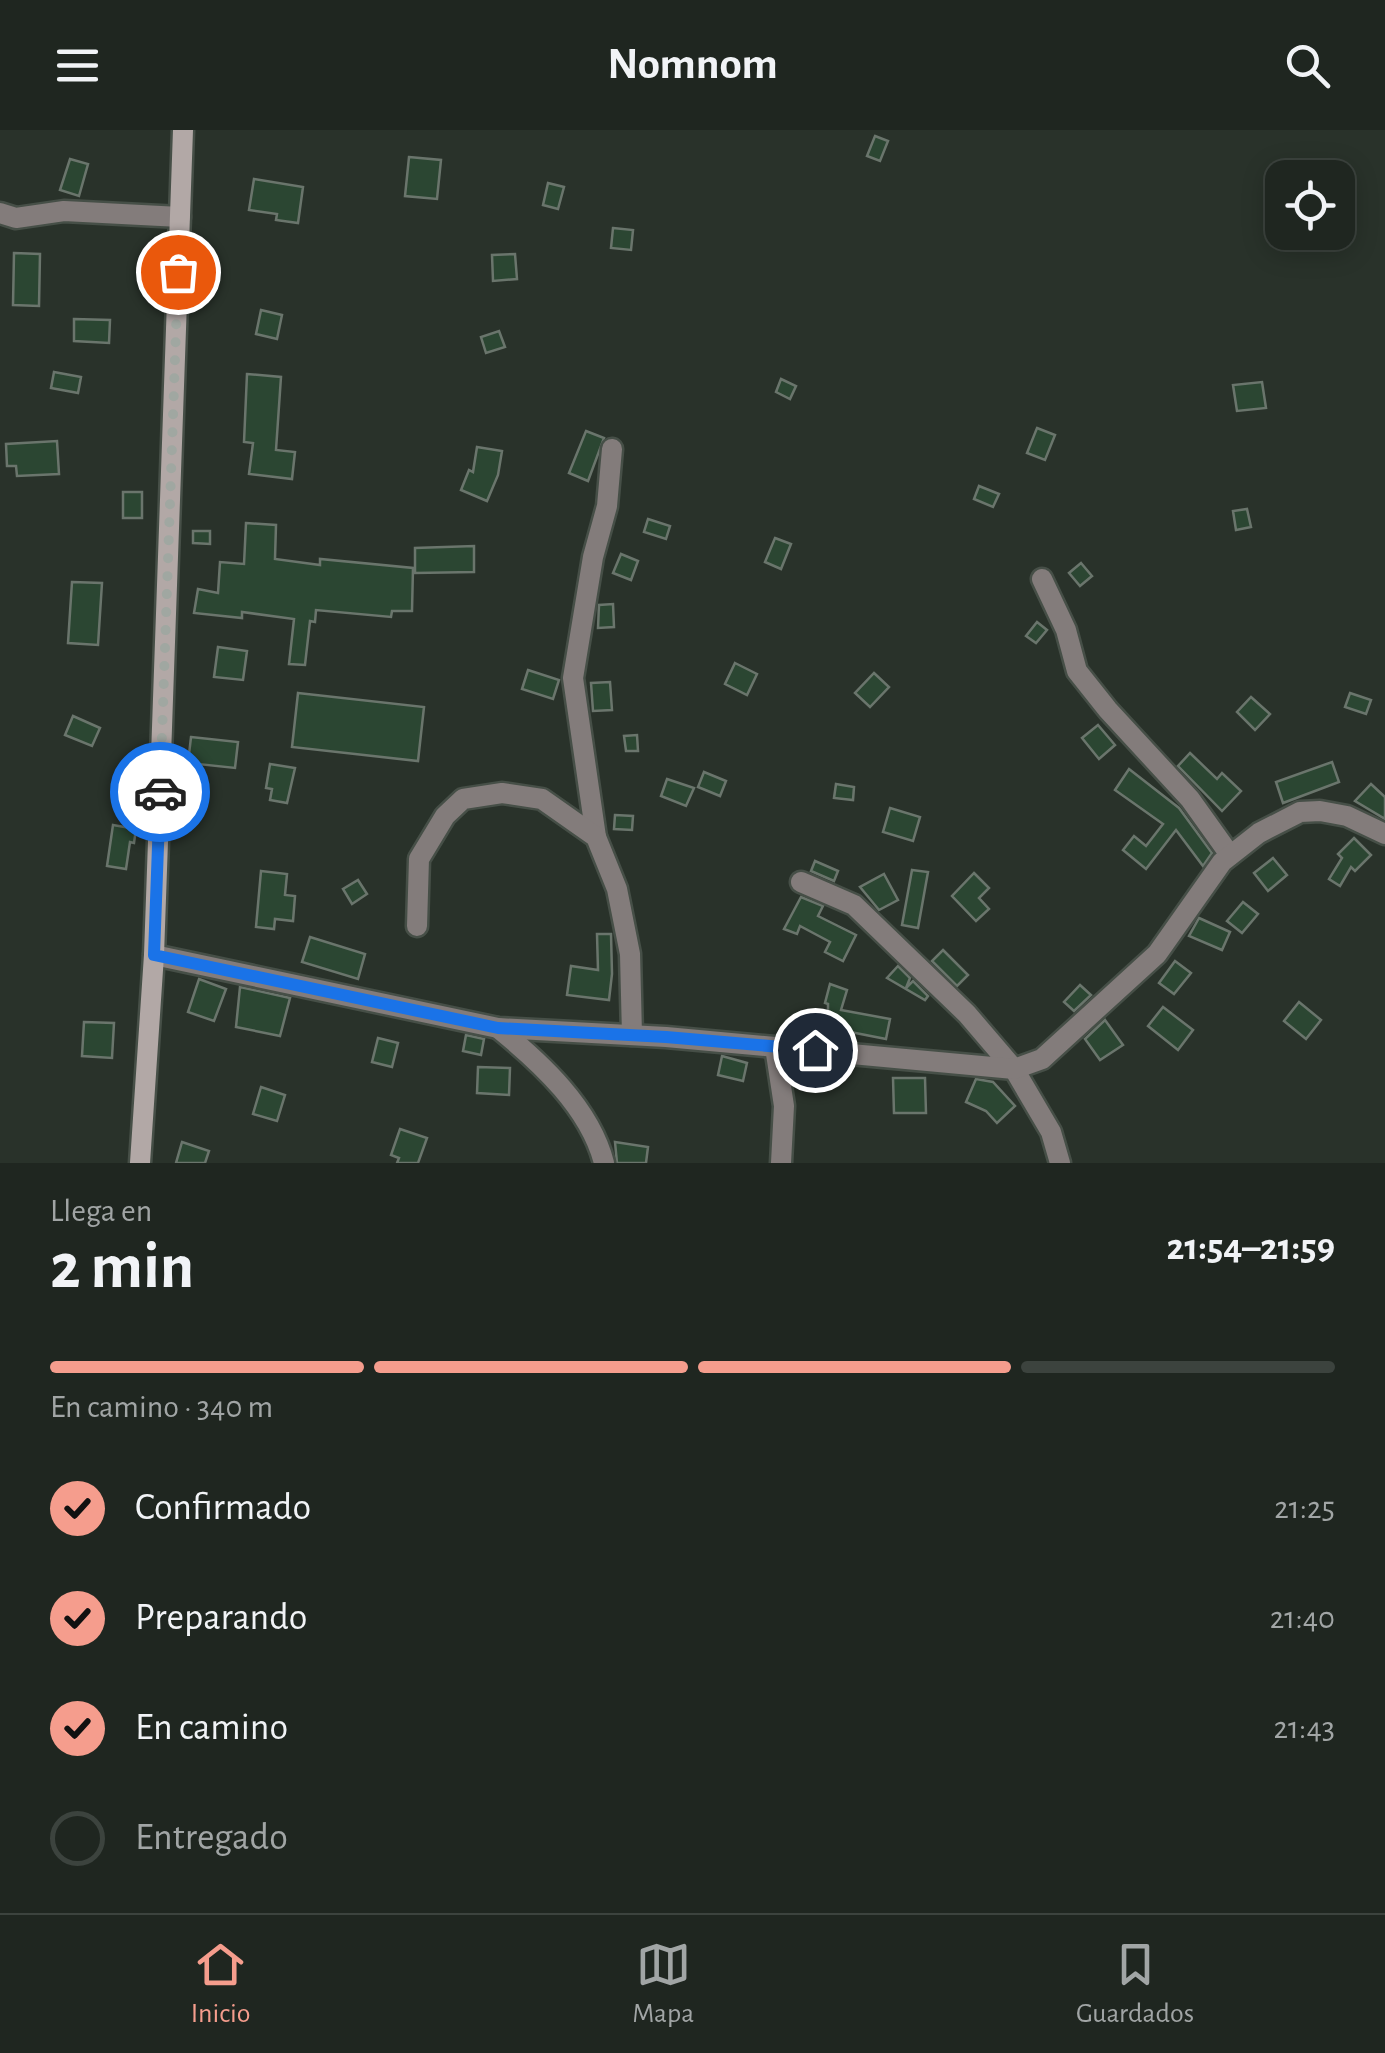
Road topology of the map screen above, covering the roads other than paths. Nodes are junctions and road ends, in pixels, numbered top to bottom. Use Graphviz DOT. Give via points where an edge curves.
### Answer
graph roads {
  1 [pos="183,130"];
  2 [pos="0,212"];
  3 [pos="180,217"];
  4 [pos="612,449"];
  5 [pos="1042,578"];
  6 [pos="1385,834"];
  7 [pos="596,836"];
  8 [pos="1230,855"];
  9 [pos="801,882"];
  10 [pos="417,926"];
  11 [pos="154,955"];
  12 [pos="498,1028"];
  13 [pos="632,1035"];
  14 [pos="775,1047"];
  15 [pos="1014,1068"];
  16 [pos="140,1163"];
  17 [pos="604,1163"];
  18 [pos="781,1163"];
  19 [pos="1060,1163"];
  1 -- 3 [label="street"];
  2 -- 3 [label="street" via="16,218 64,211"];
  3 -- 11 [label="street"];
  4 -- 7 [label="street" via="608,506 574,678"];
  5 -- 8 [label="street" via="1077,672"];
  6 -- 8 [label="street" via="1347,816 1300,812"];
  7 -- 10 [label="street" via="542,798 502,793 464,799 445,816 419,860"];
  7 -- 13 [label="street" via="617,889 630,954"];
  8 -- 15 [label="street" via="1157,954 1042,1059"];
  9 -- 15 [label="street" via="854,905"];
  11 -- 12 [label="street"];
  11 -- 16 [label="street"];
  12 -- 13 [label="street"];
  12 -- 17 [label="street" via="574,1103"];
  13 -- 14 [label="street"];
  14 -- 15 [label="street"];
  14 -- 18 [label="street" via="784,1106"];
  15 -- 19 [label="street" via="1052,1132"];
}
